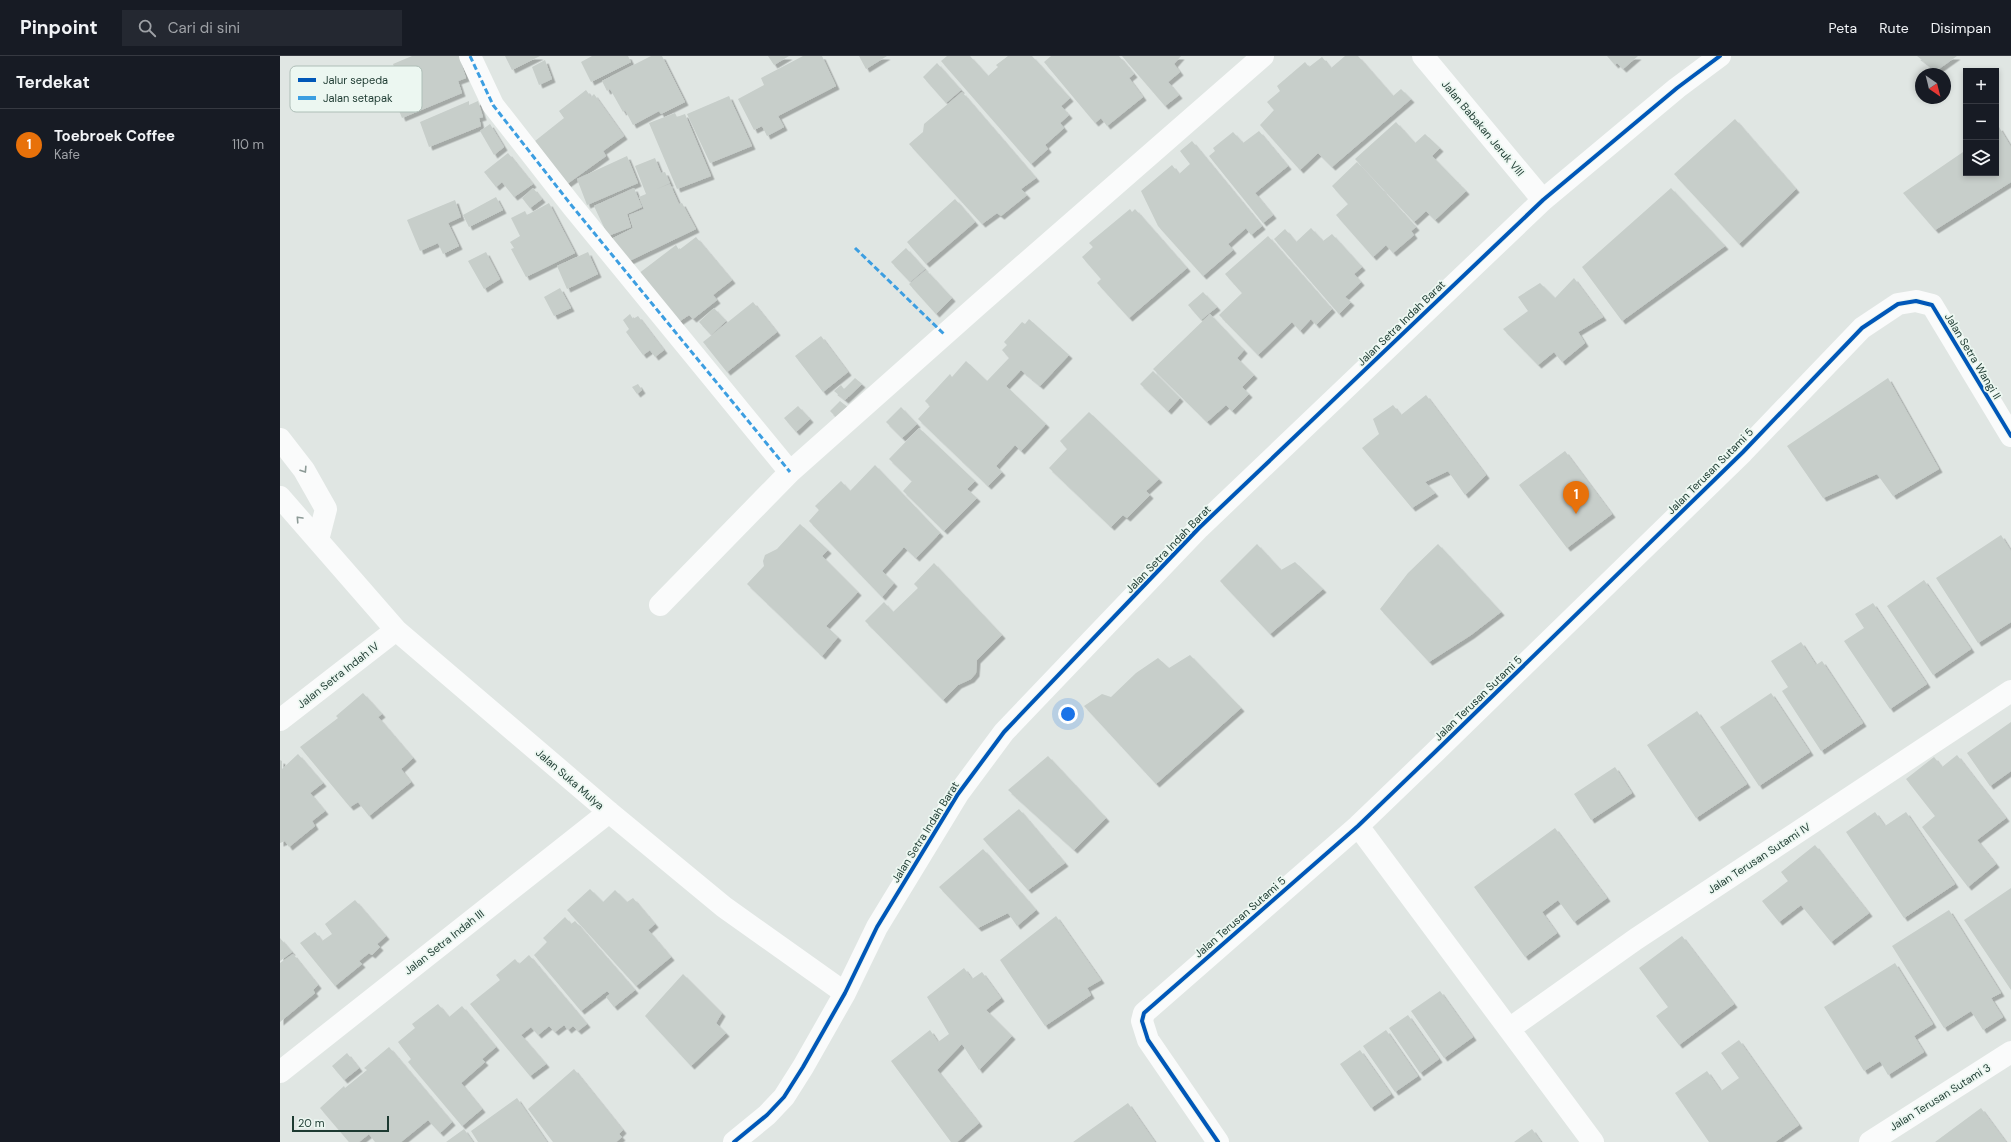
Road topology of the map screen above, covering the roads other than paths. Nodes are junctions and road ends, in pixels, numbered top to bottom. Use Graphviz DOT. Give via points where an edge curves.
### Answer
graph roads {
  1 [pos="470,56"];
  2 [pos="1264,56"];
  3 [pos="1423,56"];
  4 [pos="1720,56"];
  5 [pos="1543,200"];
  6 [pos="1932,306"];
  7 [pos="2011,436"];
  8 [pos="280,439"];
  9 [pos="790,472"];
  10 [pos="280,497"];
  11 [pos="318,540"];
  12 [pos="660,605"];
  13 [pos="396,630"];
  14 [pos="2011,691"];
  15 [pos="280,720"];
  16 [pos="609,812"];
  17 [pos="1358,826"];
  18 [pos="845,994"];
  19 [pos="1509,1029"];
  20 [pos="2011,1052"];
  21 [pos="280,1072"];
  22 [pos="734,1142"];
  23 [pos="1218,1142"];
  24 [pos="1593,1142"];
  25 [pos="1870,1142"];
  1 -- 9 [label="street" via="498,112"];
  2 -- 9 [label="street"];
  3 -- 5 [label="street, Jalan Babakan Jeruk VIII"];
  4 -- 5 [label="street, Jalan Setra Indah Barat" via="1677,88"];
  5 -- 18 [label="street, Jalan Setra Indah Barat" via="1198,528 1004,732 958,794 877,927"];
  6 -- 7 [label="street, Jalan Setra Wangi II"];
  6 -- 17 [label="street, Jalan Terusan Sutami 5" via="1916,301 1898,304 1862,328 1743,452"];
  8 -- 11 [label="street, one-way" via="304,470 326,510"];
  9 -- 12 [label="street"];
  11 -- 10 [label="street, Jalan Suka Mulya, one-way"];
  11 -- 13 [label="street, Jalan Suka Mulya"];
  13 -- 15 [label="street, Jalan Setra Indah IV"];
  13 -- 16 [label="street, Jalan Suka Mulya"];
  14 -- 19 [label="street, Jalan Terusan Sutami IV" via="1636,939"];
  16 -- 18 [label="street, Jalan Suka Mulya" via="724,907"];
  16 -- 21 [label="street, Jalan Setra Indah III"];
  17 -- 19 [label="street"];
  17 -- 23 [label="street, Jalan Terusan Sutami 5" via="1144,1013 1142,1021 1148,1040"];
  18 -- 22 [label="street, Jalan Setra Indah Barat" via="784,1097 767,1115"];
  19 -- 24 [label="street"];
  20 -- 25 [label="street, Jalan Terusan Sutami 3"];
}
